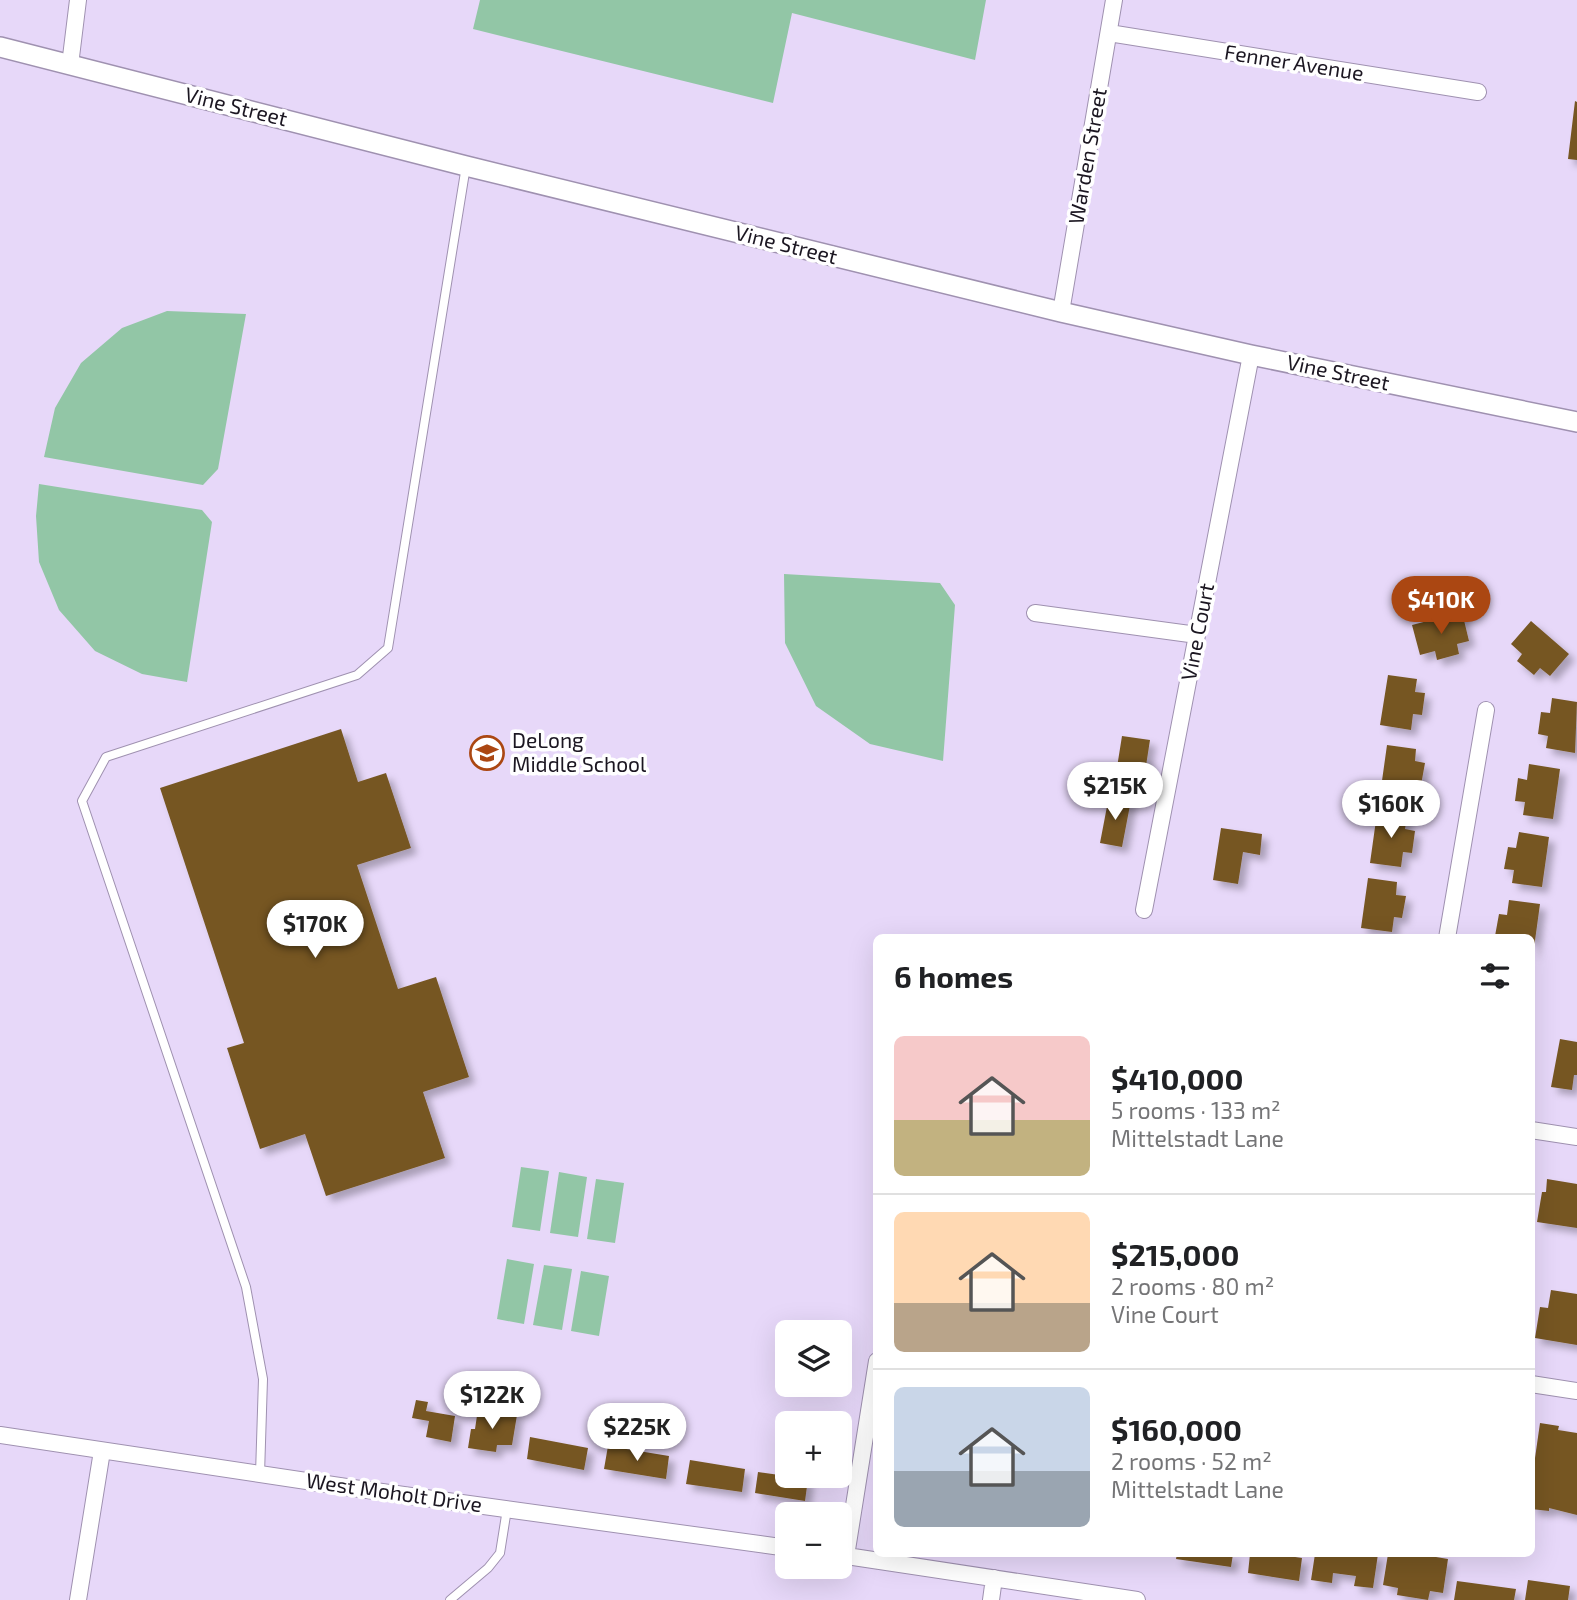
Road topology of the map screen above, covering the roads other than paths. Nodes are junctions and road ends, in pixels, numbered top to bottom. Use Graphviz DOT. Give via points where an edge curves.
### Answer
graph roads {
  1 [pos="78,0"];
  2 [pos="1114,0"];
  3 [pos="1109,33"];
  4 [pos="0,47"];
  5 [pos="70,65"];
  6 [pos="1478,92"];
  7 [pos="466,166"];
  8 [pos="1061,312"];
  9 [pos="1251,355"];
  10 [pos="1577,422"];
  11 [pos="1035,612"];
  12 [pos="1197,635"];
  13 [pos="1486,710"];
  14 [pos="1144,910"];
  15 [pos="1448,934"];
  16 [pos="1535,1131"];
  17 [pos="1577,1137"];
  18 [pos="873,1384"];
  19 [pos="1535,1385"];
  20 [pos="1577,1391"];
  21 [pos="0,1435"];
  22 [pos="102,1451"];
  23 [pos="260,1474"];
  24 [pos="852,1504"];
  25 [pos="507,1509"];
  26 [pos="775,1546"];
  27 [pos="852,1556"];
  28 [pos="994,1578"];
  29 [pos="78,1600"];
  30 [pos="450,1600"];
  31 [pos="990,1600"];
  32 [pos="1137,1600"];
  1 -- 5 [label="street"];
  2 -- 3 [label="street, Warden Street"];
  3 -- 6 [label="street, Fenner Avenue"];
  3 -- 8 [label="street, Warden Street"];
  4 -- 5 [label="street, Vine Street"];
  5 -- 7 [label="street, Vine Street"];
  7 -- 8 [label="street, Vine Street"];
  7 -- 23 [label="lane" via="388,648 357,676 106,757 82,800 246,1287 263,1378"];
  8 -- 9 [label="street, Vine Street"];
  9 -- 10 [label="street, Vine Street"];
  9 -- 12 [label="street, Vine Court"];
  11 -- 12 [label="street"];
  12 -- 14 [label="street, Vine Court"];
  13 -- 15 [label="street"];
  16 -- 17 [label="street"];
  18 -- 24 [label="street"];
  19 -- 20 [label="street"];
  21 -- 22 [label="street, West Moholt Drive"];
  22 -- 23 [label="street, West Moholt Drive"];
  22 -- 29 [label="street"];
  23 -- 25 [label="street, West Moholt Drive"];
  25 -- 26 [label="street, West Moholt Drive"];
  25 -- 30 [label="lane" via="500,1553"];
  27 -- 28 [label="street"];
  28 -- 31 [label="street"];
  28 -- 32 [label="street"];
}
